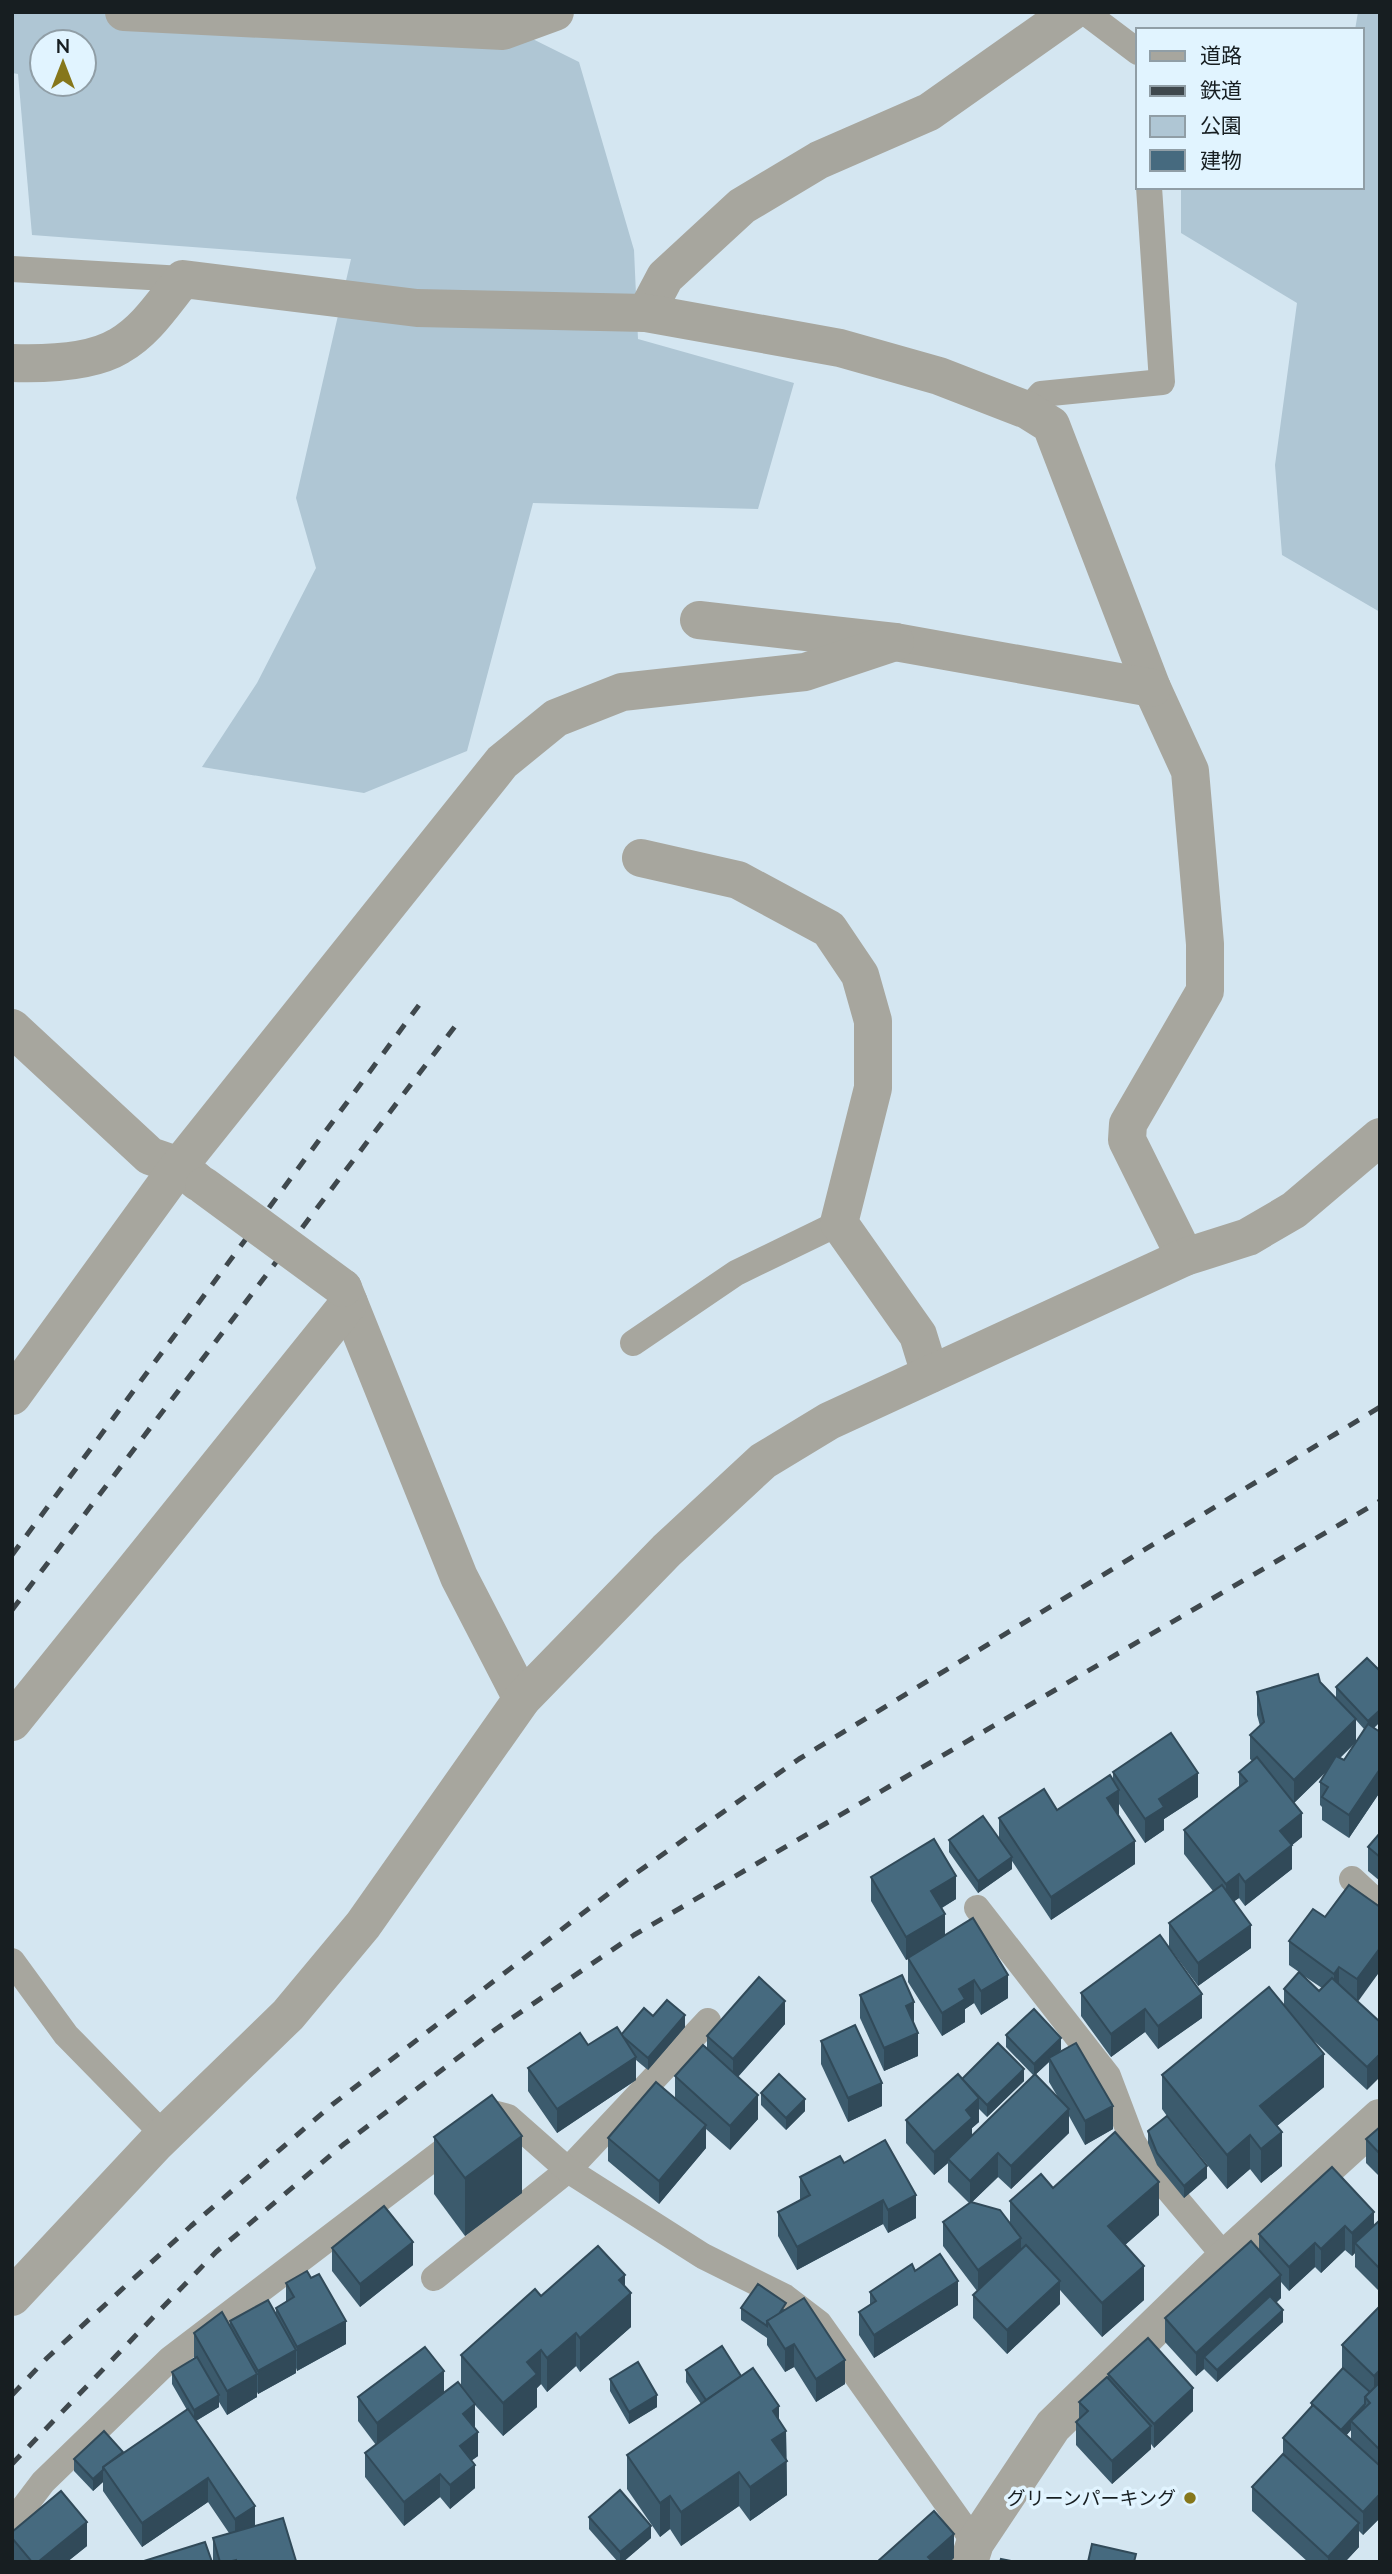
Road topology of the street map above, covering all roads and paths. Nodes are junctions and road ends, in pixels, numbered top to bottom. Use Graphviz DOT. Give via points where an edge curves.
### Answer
graph roads {
  1 [pos="124,12"];
  2 [pos="555,12"];
  3 [pos="1071,12"];
  4 [pos="1085,12"];
  5 [pos="1136,50"];
  6 [pos="1149,189"];
  7 [pos="12,269"];
  8 [pos="183,279"];
  9 [pos="646,313"];
  10 [pos="12,363"];
  11 [pos="1027,410"];
  12 [pos="699,620"];
  13 [pos="895,642"];
  14 [pos="1152,688"];
  15 [pos="641,858"];
  16 [pos="12,1028"];
  17 [pos="1380,1137"];
  18 [pos="191,1176"];
  19 [pos="839,1223"];
  20 [pos="1185,1257"];
  21 [pos="346,1295"];
  22 [pos="633,1343"];
  23 [pos="930,1374"];
  24 [pos="12,1396"];
  25 [pos="522,1699"];
  26 [pos="12,1722"];
  27 [pos="1352,1879"];
  28 [pos="1380,1905"];
  29 [pos="977,1908"];
  30 [pos="12,1961"];
  31 [pos="708,2021"];
  32 [pos="1380,2118"];
  33 [pos="164,2135"];
  34 [pos="568,2170"];
  35 [pos="1226,2258"];
  36 [pos="434,2278"];
  37 [pos="12,2297"];
  38 [pos="12,2523"];
  39 [pos="972,2552"];
  1 -- 2 [label="street" via="503,31"];
  3 -- 9 [label="street" via="929,112 819,160 742,206 665,276"];
  4 -- 5 [label="lane"];
  6 -- 11 [label="lane" via="1162,382 1041,394"];
  7 -- 8 [label="lane"];
  8 -- 9 [label="street" via="417,309"];
  8 -- 10 [label="street" via="148,322 118,347 58,364"];
  9 -- 11 [label="street" via="840,348 939,376"];
  11 -- 14 [label="street" via="1051,425"];
  12 -- 13 [label="street"];
  13 -- 14 [label="street"];
  13 -- 18 [label="street" via="805,672 622,692 556,718 502,762"];
  14 -- 20 [label="street" via="1190,771 1205,991 1128,1124 1127,1140"];
  15 -- 19 [label="street" via="737,880 829,929 860,975 873,1021 873,1088"];
  16 -- 18 [label="street" via="150,1156"];
  17 -- 20 [label="street" via="1294,1210 1248,1237"];
  18 -- 21 [label="street, bridge"];
  18 -- 24 [label="street"];
  19 -- 22 [label="lane" via="736,1273"];
  19 -- 23 [label="street" via="918,1335"];
  20 -- 23 [label="street"];
  21 -- 25 [label="street" via="459,1577"];
  21 -- 26 [label="street"];
  23 -- 25 [label="street" via="829,1421 763,1461 667,1549"];
  25 -- 33 [label="street" via="363,1925 288,2015"];
  27 -- 28 [label="lane"];
  29 -- 35 [label="lane" via="1108,2076 1133,2142 1146,2163"];
  30 -- 33 [label="lane" via="66,2035"];
  31 -- 34 [label="lane"];
  32 -- 35 [label="street"];
  33 -- 37 [label="street"];
  34 -- 36 [label="lane"];
  34 -- 38 [label="lane" via="508,2117 493,2113 170,2359 43,2482"];
  34 -- 39 [label="lane" via="703,2256 785,2297 819,2323"];
  35 -- 39 [label="street" via="1053,2426"];
}
